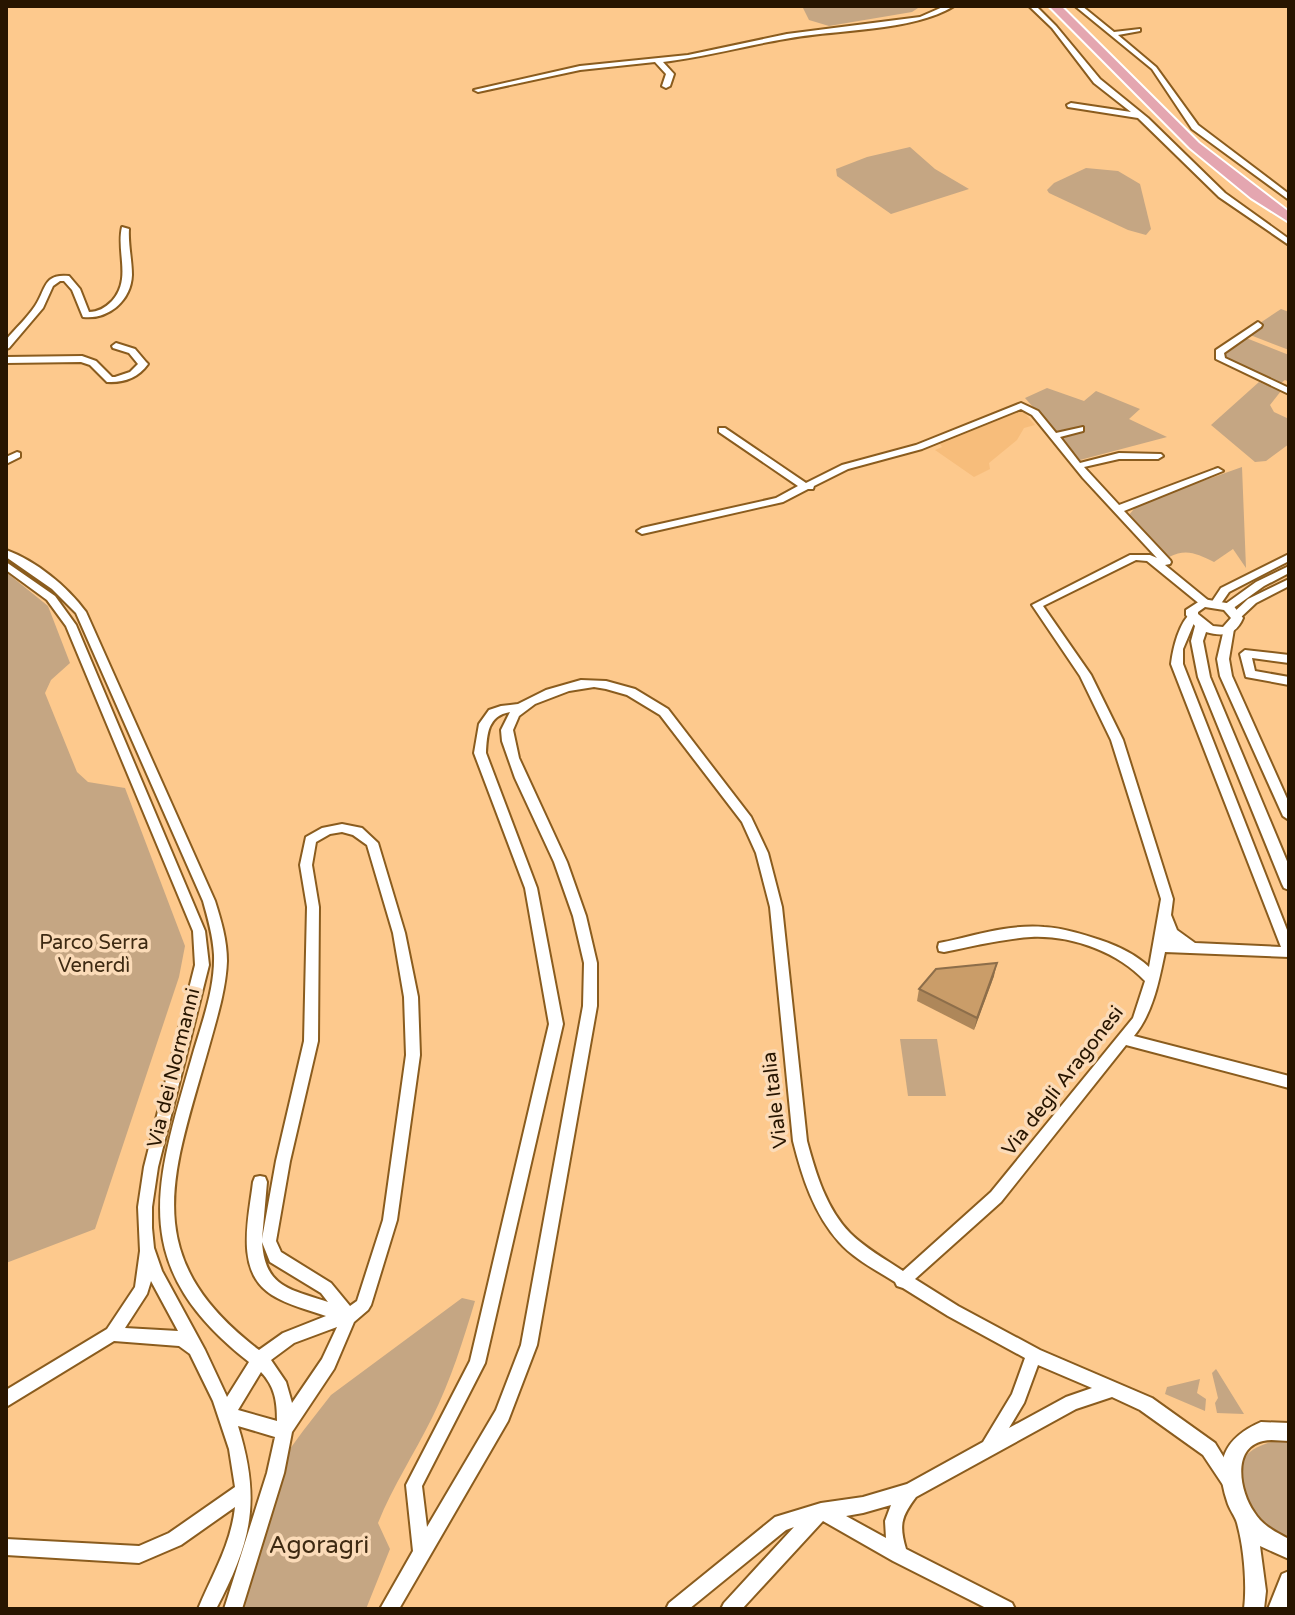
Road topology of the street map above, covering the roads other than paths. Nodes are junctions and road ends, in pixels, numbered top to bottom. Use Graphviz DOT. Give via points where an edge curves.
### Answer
graph roads {
  1 [pos="951,6"];
  2 [pos="1032,6"];
  3 [pos="1055,6"];
  4 [pos="1081,7"];
  5 [pos="1138,30"];
  6 [pos="1112,34"];
  7 [pos="658,61"];
  8 [pos="1076,71"];
  9 [pos="1087,72"];
  10 [pos="666,86"];
  11 [pos="477,88"];
  12 [pos="1071,105"];
  13 [pos="1140,116"];
  14 [pos="1289,198"];
  15 [pos="1289,218"];
  16 [pos="125,229"];
  17 [pos="1289,243"];
  18 [pos="1258,325"];
  19 [pos="6,346"];
  20 [pos="116,346"];
  21 [pos="6,360"];
  22 [pos="1289,391"];
  23 [pos="1080,429"];
  24 [pos="722,430"];
  25 [pos="1054,436"];
  26 [pos="17,455"];
  27 [pos="1158,456"];
  28 [pos="6,461"];
  29 [pos="1078,466"];
  30 [pos="1218,471"];
  31 [pos="810,487"];
  32 [pos="1119,509"];
  33 [pos="642,531"];
  34 [pos="6,553"];
  35 [pos="1289,557"];
  36 [pos="6,565"];
  37 [pos="1289,569"];
  38 [pos="1175,579"];
  39 [pos="1289,583"];
  40 [pos="1221,607"];
  41 [pos="1195,624"];
  42 [pos="1229,629"];
  43 [pos="1178,649"];
  44 [pos="1199,655"];
  45 [pos="1289,659"];
  46 [pos="1289,681"];
  47 [pos="522,708"];
  48 [pos="1289,816"];
  49 [pos="1289,884"];
  50 [pos="1166,916"];
  51 [pos="944,947"];
  52 [pos="1159,947"];
  53 [pos="1195,949"];
  54 [pos="1289,951"];
  55 [pos="1151,978"];
  56 [pos="1123,1039"];
  57 [pos="1289,1082"];
  58 [pos="260,1182"];
  59 [pos="148,1250"];
  60 [pos="902,1281"];
  61 [pos="349,1317"];
  62 [pos="112,1334"];
  63 [pos="197,1351"];
  64 [pos="1034,1355"];
  65 [pos="260,1360"];
  66 [pos="1113,1389"];
  67 [pos="6,1399"];
  68 [pos="226,1414"];
  69 [pos="1288,1430"];
  70 [pos="283,1431"];
  71 [pos="988,1446"];
  72 [pos="1238,1447"];
  73 [pos="1209,1449"];
  74 [pos="1229,1479"];
  75 [pos="910,1491"];
  76 [pos="242,1492"];
  77 [pos="821,1511"];
  78 [pos="1247,1522"];
  79 [pos="6,1547"];
  80 [pos="1289,1549"];
  81 [pos="422,1552"];
  82 [pos="899,1555"];
  83 [pos="1289,1581"];
  84 [pos="207,1609"];
  85 [pos="233,1609"];
  86 [pos="389,1609"];
  87 [pos="675,1609"];
  88 [pos="730,1609"];
  89 [pos="1006,1609"];
  90 [pos="1254,1609"];
  91 [pos="1278,1609"];
  1 -- 7 [label="street" via="921,19 787,36"];
  2 -- 9 [label="street"];
  3 -- 15 [label="highway" via="1181,134"];
  4 -- 6 [label="street"];
  5 -- 6 [label="street"];
  6 -- 14 [label="street" via="1154,68 1195,127"];
  7 -- 10 [label="street" via="670,74"];
  7 -- 11 [label="street" via="580,68"];
  8 -- 9 [label="street"];
  9 -- 13 [label="street"];
  12 -- 13 [label="street"];
  13 -- 17 [label="street" via="1222,195"];
  16 -- 19 [label="street" via="127,281 114,305 86,315 72,282 58,278"];
  18 -- 22 [label="street" via="1224,347 1221,359"];
  20 -- 21 [label="street" via="132,351 141,368 110,380 82,359"];
  23 -- 25 [label="street"];
  24 -- 31 [label="street"];
  25 -- 29 [label="street"];
  25 -- 31 [label="street" via="1021,406 919,447 845,467"];
  26 -- 28 [label="street"];
  27 -- 29 [label="street" via="1119,456"];
  29 -- 32 [label="street"];
  30 -- 32 [label="street"];
  31 -- 33 [label="street" via="779,500"];
  32 -- 38 [label="street" via="1165,556"];
  34 -- 65 [label="street, Via dei Normanni" via="45,577 81,612 209,901 220,967 170,1174 166,1219 170,1251 183,1280 230,1337"];
  35 -- 40 [label="street" via="1225,590"];
  36 -- 59 [label="street, Via dei Normanni" via="51,598 71,625 199,931 202,965 147,1177"];
  37 -- 40 [label="street"];
  38 -- 40 [label="street, Via degli Aragonesi"];
  38 -- 50 [label="street, Via degli Aragonesi" via="1150,558 1134,557 1037,605 1085,675 1117,740 1167,899"];
  39 -- 40 [label="street" via="1252,601"];
  40 -- 41 [label="street" via="1196,605"];
  40 -- 42 [label="street" via="1237,623"];
  41 -- 42 [label="street"];
  41 -- 43 [label="street"];
  41 -- 44 [label="street"];
  42 -- 48 [label="street" via="1223,659 1226,676"];
  43 -- 44 [label="street"];
  43 -- 54 [label="street" via="1177,664"];
  44 -- 49 [label="street"];
  45 -- 46 [label="street" via="1245,654 1250,674"];
  47 -- 60 [label="street, Viale Italia" via="582,683 649,699 674,723 747,820 776,907 800,1141 809,1177 846,1239"];
  47 -- 81 [label="street" via="506,732 511,754 566,874 590,959 590,1006 529,1345 502,1415"];
  47 -- 81 [label="street, Viale Italia" via="501,707 491,713 481,730 480,753 531,888 556,1024 477,1363 414,1485"];
  50 -- 52 [label="street, Via degli Aragonesi"];
  50 -- 53 [label="street" via="1172,933"];
  51 -- 55 [label="street" via="1042,932 1112,949 1140,964"];
  52 -- 53 [label="street"];
  52 -- 55 [label="street, Via degli Aragonesi"];
  53 -- 54 [label="street"];
  55 -- 56 [label="street, Via degli Aragonesi" via="1138,1021"];
  56 -- 57 [label="street"];
  56 -- 60 [label="street, Via degli Aragonesi" via="996,1197"];
  58 -- 61 [label="street" via="254,1256 260,1271 274,1288"];
  59 -- 62 [label="street" via="142,1289"];
  59 -- 63 [label="street, Via dei Normanni"];
  60 -- 64 [label="street, Viale Italia"];
  61 -- 61 [label="street" via="363,1305 390,1220 413,1055 411,997 399,933 372,843 364,834 340,827 310,840 306,851 313,907 311,1041 269,1241 275,1257 326,1288"];
  61 -- 65 [label="street" via="278,1344"];
  61 -- 70 [label="street" via="328,1364"];
  62 -- 63 [label="street" via="182,1339"];
  62 -- 67 [label="street"];
  63 -- 68 [label="street, Via dei Normanni"];
  64 -- 66 [label="street, Viale Italia"];
  64 -- 71 [label="street" via="1018,1398"];
  65 -- 68 [label="street"];
  65 -- 70 [label="street, Via dei Normanni" via="272,1371 284,1398"];
  66 -- 71 [label="street" via="1072,1402"];
  66 -- 73 [label="street, Viale Italia" via="1146,1404"];
  68 -- 70 [label="street"];
  68 -- 76 [label="street, Via dei Normanni"];
  69 -- 72 [label="street" via="1264,1432"];
  70 -- 85 [label="street, Via dei Normanni"];
  71 -- 75 [label="street"];
  72 -- 73 [label="street"];
  72 -- 74 [label="street"];
  73 -- 74 [label="street, Viale Italia"];
  74 -- 78 [label="street"];
  75 -- 77 [label="street"];
  75 -- 82 [label="street" via="895,1509 891,1528"];
  76 -- 79 [label="street" via="175,1539 139,1555"];
  76 -- 84 [label="street, Via dei Normanni" via="242,1518"];
  77 -- 82 [label="street"];
  77 -- 87 [label="street" via="781,1523"];
  77 -- 88 [label="street"];
  78 -- 80 [label="street"];
  78 -- 90 [label="street"];
  81 -- 86 [label="street"];
  82 -- 89 [label="street"];
  83 -- 91 [label="street"];
}
